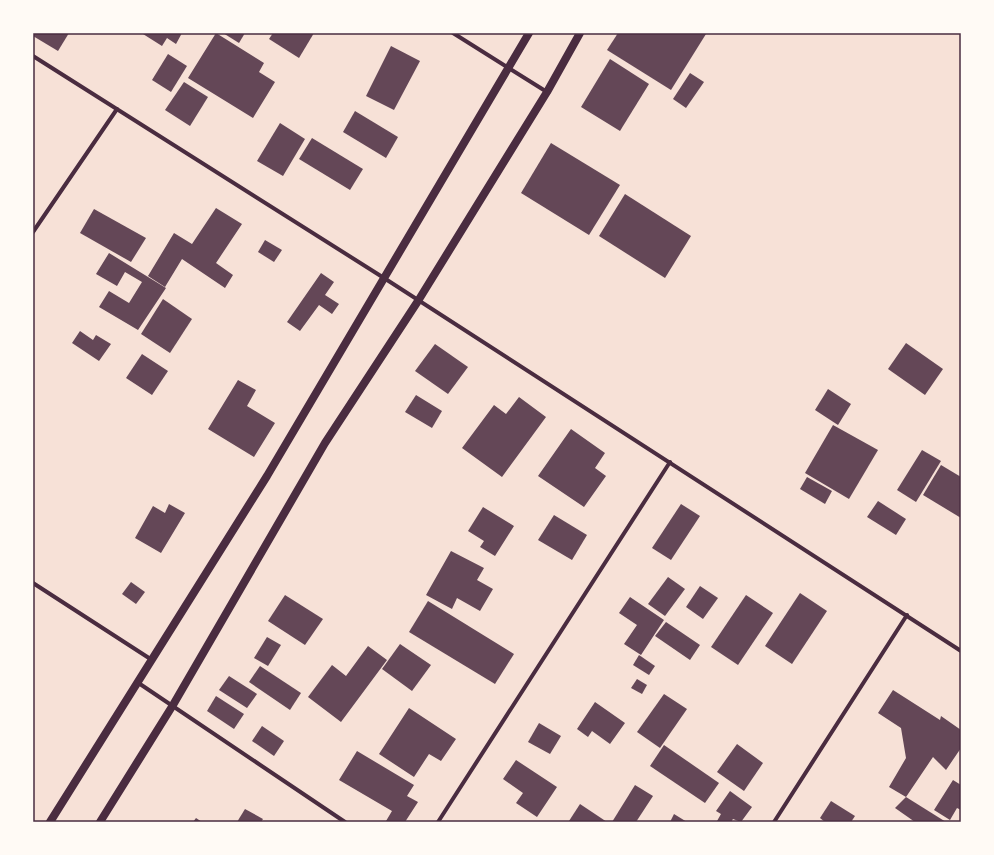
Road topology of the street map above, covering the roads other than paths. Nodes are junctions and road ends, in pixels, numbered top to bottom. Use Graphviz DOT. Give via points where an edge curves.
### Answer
graph roads {
  1 [pos="453,33"];
  2 [pos="529,33"];
  3 [pos="580,33"];
  4 [pos="33,56"];
  5 [pos="509,68"];
  6 [pos="546,92"];
  7 [pos="117,109"];
  8 [pos="33,232"];
  9 [pos="384,278"];
  10 [pos="418,300"];
  11 [pos="670,462"];
  12 [pos="33,583"];
  13 [pos="907,615"];
  14 [pos="961,651"];
  15 [pos="152,660"];
  16 [pos="137,682"];
  17 [pos="173,705"];
  18 [pos="50,822"];
  19 [pos="100,822"];
  20 [pos="345,822"];
  21 [pos="438,822"];
  22 [pos="774,822"];
  1 -- 5 [label="street"];
  2 -- 5 [label="main road"];
  3 -- 6 [label="main road"];
  4 -- 7 [label="street"];
  5 -- 6 [label="street"];
  5 -- 9 [label="main road"];
  6 -- 10 [label="main road"];
  7 -- 8 [label="street"];
  7 -- 9 [label="street"];
  9 -- 10 [label="street"];
  9 -- 15 [label="main road" via="267,476"];
  10 -- 11 [label="street"];
  10 -- 17 [label="main road" via="325,443"];
  11 -- 13 [label="street"];
  11 -- 21 [label="street"];
  12 -- 15 [label="street"];
  13 -- 14 [label="street"];
  13 -- 22 [label="street"];
  15 -- 16 [label="main road"];
  16 -- 17 [label="street"];
  16 -- 18 [label="main road"];
  17 -- 19 [label="main road"];
  17 -- 20 [label="street"];
}
